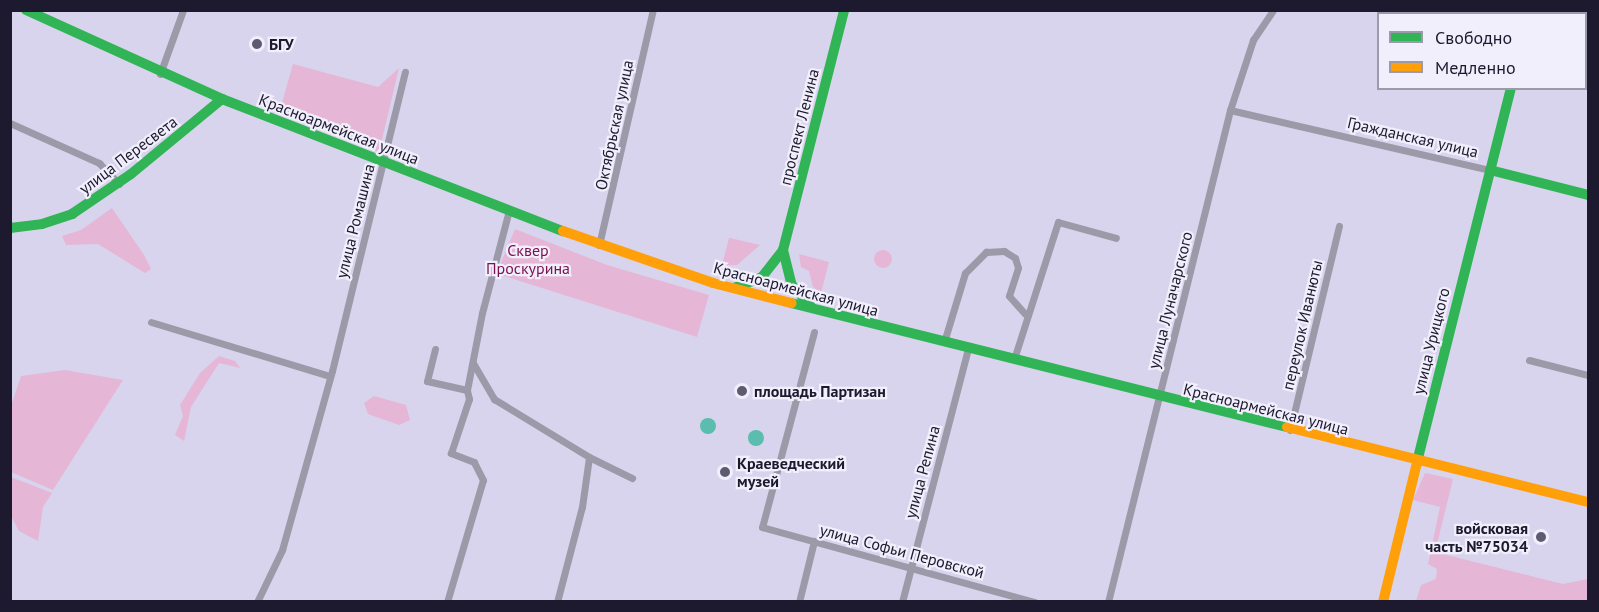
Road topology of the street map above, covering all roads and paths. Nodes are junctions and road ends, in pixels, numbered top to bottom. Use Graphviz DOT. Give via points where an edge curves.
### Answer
graph roads {
  1 [pos="26,10"];
  2 [pos="183,10"];
  3 [pos="653,10"];
  4 [pos="844,10"];
  5 [pos="1273,10"];
  6 [pos="405,72"];
  7 [pos="160,74"];
  8 [pos="1510,90"];
  9 [pos="222,99"];
  10 [pos="1230,110"];
  11 [pos="10,123"];
  12 [pos="384,163"];
  13 [pos="1490,170"];
  14 [pos="118,184"];
  15 [pos="1588,195"];
  16 [pos="509,210"];
  17 [pos="1339,226"];
  18 [pos="10,228"];
  19 [pos="1116,238"];
  20 [pos="599,245"];
  21 [pos="783,250"];
  22 [pos="728,288"];
  23 [pos="813,309"];
  24 [pos="1024,315"];
  25 [pos="151,322"];
  26 [pos="814,332"];
  27 [pos="944,342"];
  28 [pos="968,348"];
  29 [pos="435,349"];
  30 [pos="1014,359"];
  31 [pos="1529,360"];
  32 [pos="473,363"];
  33 [pos="1588,375"];
  34 [pos="330,376"];
  35 [pos="467,390"];
  36 [pos="1159,398"];
  37 [pos="1290,430"];
  38 [pos="589,457"];
  39 [pos="1417,462"];
  40 [pos="632,478"];
  41 [pos="1588,502"];
  42 [pos="814,541"];
  43 [pos="910,567"];
  44 [pos="257,602"];
  45 [pos="447,602"];
  46 [pos="557,602"];
  47 [pos="798,602"];
  48 [pos="902,602"];
  49 [pos="1035,602"];
  50 [pos="1108,602"];
  51 [pos="1383,602"];
  1 -- 7 [label="main road, Красноармейская улица"];
  2 -- 7 [label="street"];
  3 -- 20 [label="street, Октябрьская улица"];
  4 -- 21 [label="main road, проспект Ленина"];
  5 -- 10 [label="street, улица Луначарского" via="1253,40"];
  6 -- 12 [label="street, улица Ромашина"];
  7 -- 9 [label="main road, Красноармейская улица"];
  8 -- 13 [label="main road, улица Урицкого"];
  9 -- 12 [label="main road, Красноармейская улица"];
  9 -- 14 [label="main road, улица Пересвета"];
  10 -- 13 [label="street, Гражданская улица"];
  10 -- 36 [label="street, улица Луначарского"];
  11 -- 14 [label="street" via="108,170"];
  12 -- 16 [label="main road, Красноармейская улица"];
  12 -- 34 [label="street, улица Ромашина"];
  13 -- 15 [label="main road, Гражданская улица"];
  13 -- 39 [label="main road, улица Урицкого"];
  14 -- 18 [label="main road, улица Пересвета" via="72,214 42,224"];
  16 -- 20 [label="main road, Красноармейская улица"];
  16 -- 32 [label="street"];
  17 -- 37 [label="street, переулок Иванюты"];
  19 -- 30 [label="street" via="1058,222"];
  20 -- 22 [label="main road, Красноармейская улица"];
  21 -- 22 [label="main road" via="762,277 744,287"];
  21 -- 23 [label="main road" via="792,285"];
  22 -- 23 [label="main road, Красноармейская улица"];
  23 -- 27 [label="main road, Красноармейская улица"];
  24 -- 27 [label="street" via="1009,296 1018,268 1015,258 1004,252 986,252 966,273"];
  25 -- 34 [label="street"];
  26 -- 42 [label="street, улица Софьи Перовской" via="762,527"];
  27 -- 28 [label="main road, Красноармейская улица"];
  28 -- 30 [label="main road, Красноармейская улица"];
  28 -- 43 [label="street, улица Репина"];
  29 -- 35 [label="street" via="427,381"];
  30 -- 36 [label="main road, Красноармейская улица"];
  31 -- 33 [label="street"];
  32 -- 35 [label="street"];
  32 -- 38 [label="street" via="494,399"];
  34 -- 44 [label="street, улица Ромашина" via="282,550"];
  35 -- 45 [label="street" via="469,399 451,453 474,462 483,480"];
  36 -- 37 [label="main road, Красноармейская улица"];
  36 -- 50 [label="street, улица Луначарского"];
  37 -- 39 [label="main road, Красноармейская улица"];
  38 -- 40 [label="street"];
  38 -- 46 [label="street" via="582,507"];
  39 -- 41 [label="main road, Красноармейская улица"];
  39 -- 51 [label="main road, улица Урицкого"];
  42 -- 43 [label="street, улица Софьи Перовской"];
  42 -- 47 [label="street"];
  43 -- 48 [label="street, улица Репина"];
  43 -- 49 [label="street, улица Софьи Перовской"];
}
